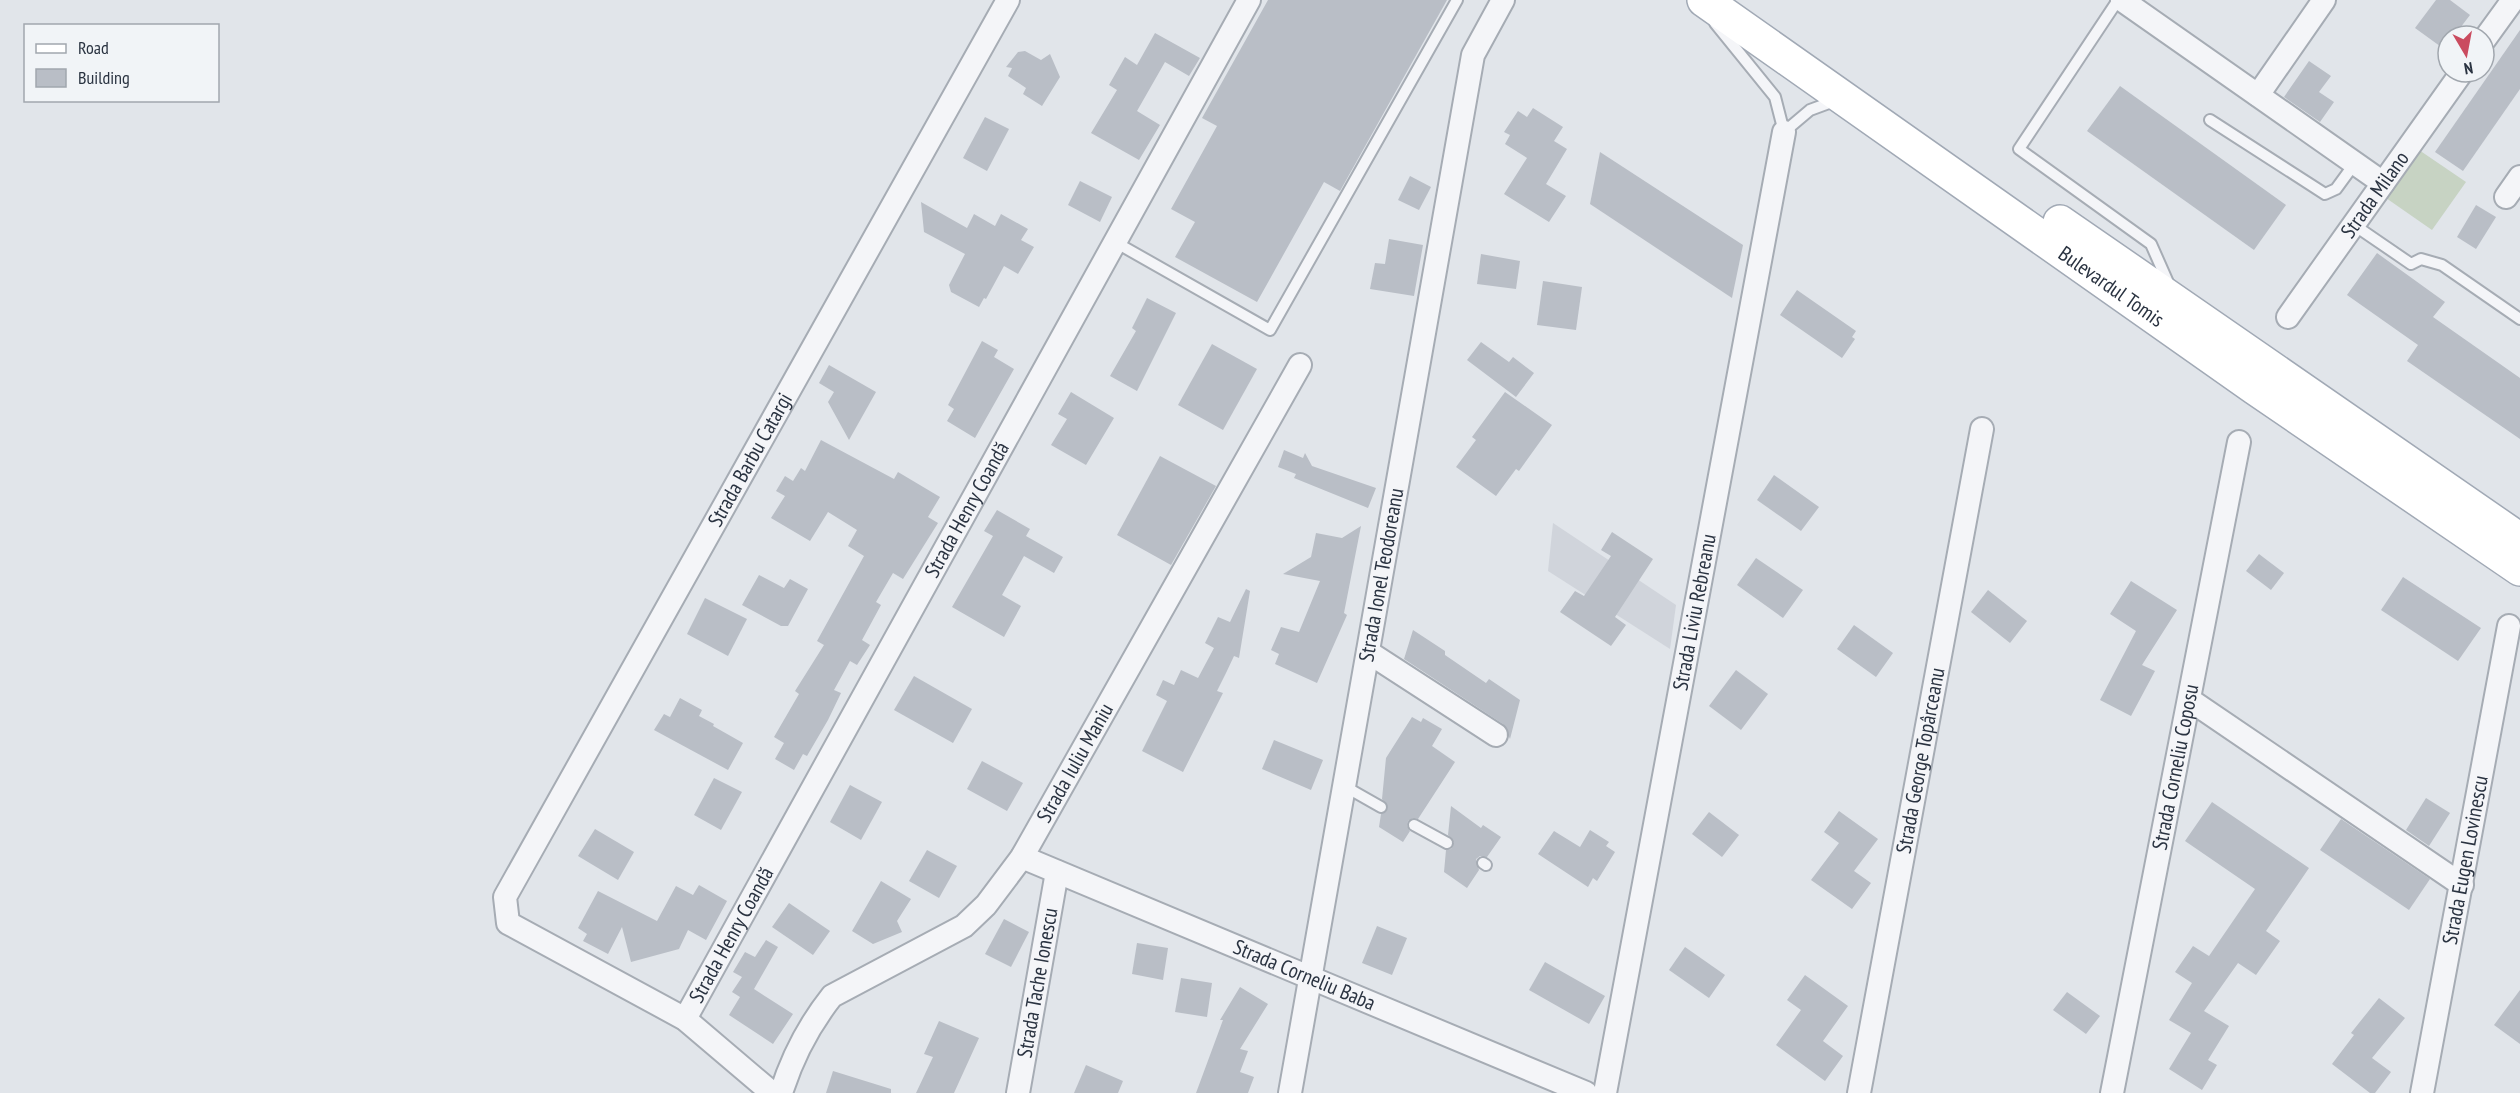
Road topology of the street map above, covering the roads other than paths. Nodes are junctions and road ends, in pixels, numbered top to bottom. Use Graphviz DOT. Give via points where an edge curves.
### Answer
graph roads {
  1 [pos="1008,0"];
  2 [pos="1249,0"];
  3 [pos="1457,0"];
  4 [pos="1503,0"];
  5 [pos="1696,0"];
  6 [pos="1704,0"];
  7 [pos="1738,0"];
  8 [pos="2120,0"];
  9 [pos="2324,0"];
  10 [pos="2512,0"];
  11 [pos="2495,24"];
  12 [pos="2453,84"];
  13 [pos="2258,95"];
  14 [pos="1843,98"];
  15 [pos="2210,120"];
  16 [pos="1784,132"];
  17 [pos="2355,163"];
  18 [pos="2520,177"];
  19 [pos="2383,183"];
  20 [pos="2506,197"];
  21 [pos="2354,225"];
  22 [pos="1115,242"];
  23 [pos="2177,303"];
  24 [pos="2289,317"];
  25 [pos="2520,319"];
  26 [pos="1300,365"];
  27 [pos="1983,429"];
  28 [pos="2239,442"];
  29 [pos="2520,540"];
  30 [pos="2520,569"];
  31 [pos="2510,626"];
  32 [pos="1368,652"];
  33 [pos="2190,700"];
  34 [pos="1496,735"];
  35 [pos="1344,786"];
  36 [pos="1381,807"];
  37 [pos="1414,825"];
  38 [pos="1447,843"];
  39 [pos="1022,857"];
  40 [pos="1057,872"];
  41 [pos="2462,885"];
  42 [pos="1311,978"];
  43 [pos="685,1019"];
  44 [pos="772,1093"];
  45 [pos="781,1093"];
  46 [pos="1018,1093"];
  47 [pos="1290,1093"];
  48 [pos="1586,1093"];
  49 [pos="1605,1093"];
  50 [pos="1859,1093"];
  51 [pos="2112,1093"];
  52 [pos="2422,1093"];
  1 -- 43 [label="street, Strada Barbu Catargi" via="505,897 508,923"];
  2 -- 22 [label="street, Strada Henry Coandă"];
  3 -- 22 [label="lane" via="1270,330"];
  4 -- 32 [label="street, Strada Ionel Teodoreanu" via="1473,55"];
  5 -- 16 [label="lane, Strada Liviu Rebreanu" via="1775,97"];
  6 -- 14 [label="main road, Bulevardul Tomis"];
  7 -- 23 [label="main road, Bulevardul Tomis"];
  8 -- 13 [label="street"];
  8 -- 23 [label="lane" via="2019,148 2151,244"];
  9 -- 13 [label="street"];
  10 -- 11 [label="street"];
  12 -- 19 [label="street, Strada Milano"];
  13 -- 17 [label="street"];
  14 -- 16 [label="lane" via="1810,110"];
  14 -- 30 [label="main road, Bulevardul Tomis"];
  15 -- 17 [label="lane" via="2325,194 2336,189"];
  16 -- 49 [label="street, Strada Liviu Rebreanu"];
  17 -- 19 [label="street"];
  18 -- 20 [label="street"];
  19 -- 21 [label="street, Strada Milano"];
  21 -- 24 [label="street, Strada Milano"];
  21 -- 25 [label="lane" via="2412,264 2421,259 2442,265"];
  22 -- 43 [label="street, Strada Henry Coandă"];
  23 -- 29 [label="main road, Bulevardul Tomis"];
  26 -- 39 [label="street, Strada Iuliu Maniu"];
  27 -- 50 [label="street, Strada George Topârceanu"];
  28 -- 33 [label="street, Strada Corneliu Coposu"];
  31 -- 41 [label="street, Strada Eugen Lovinescu"];
  32 -- 34 [label="street"];
  32 -- 35 [label="street, Strada Ionel Teodoreanu"];
  33 -- 41 [label="street"];
  33 -- 51 [label="street, Strada Corneliu Coposu"];
  35 -- 36 [label="lane"];
  35 -- 42 [label="street, Strada Ionel Teodoreanu"];
  37 -- 38 [label="lane"];
  39 -- 40 [label="street, Strada Corneliu Baba"];
  39 -- 45 [label="street, Strada Iuliu Maniu" via="986,905 964,926 832,996 790,1064"];
  40 -- 42 [label="street, Strada Corneliu Baba"];
  40 -- 46 [label="street, Strada Tache Ionescu"];
  41 -- 52 [label="street, Strada Eugen Lovinescu"];
  42 -- 47 [label="street, Strada Ionel Teodoreanu"];
  42 -- 48 [label="street, Strada Corneliu Baba"];
  43 -- 44 [label="street"];
}
